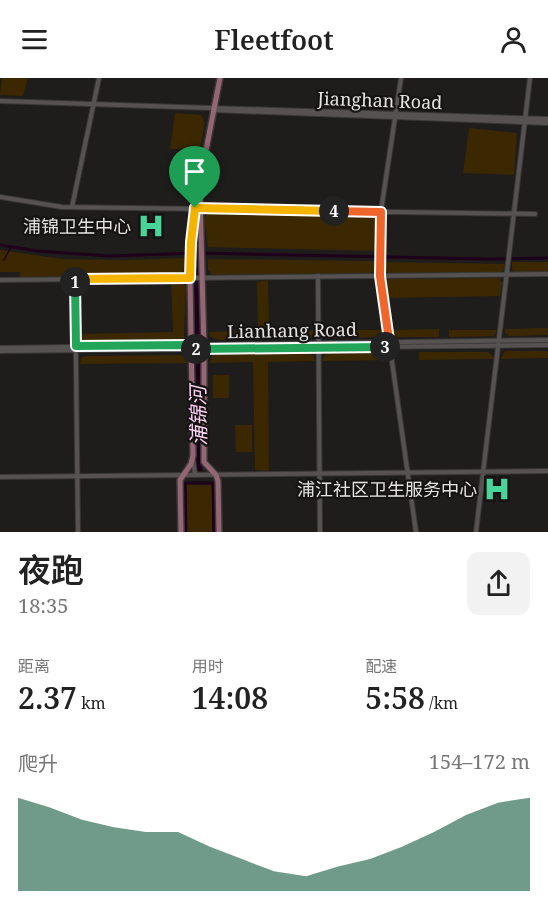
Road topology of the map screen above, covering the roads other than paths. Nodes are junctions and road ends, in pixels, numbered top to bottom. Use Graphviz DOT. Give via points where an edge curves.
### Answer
graph roads {
  1 [pos="99,78"];
  2 [pos="218,78"];
  3 [pos="401,78"];
  4 [pos="530,78"];
  5 [pos="0,101"];
  6 [pos="94,104"];
  7 [pos="213,109"];
  8 [pos="395,116"];
  9 [pos="525,120"];
  10 [pos="548,121"];
  11 [pos="0,197"];
  12 [pos="72,207"];
  13 [pos="198,211"];
  14 [pos="381,212"];
  15 [pos="515,214"];
  16 [pos="535,214"];
  17 [pos="508,274"];
  18 [pos="548,274"];
  19 [pos="318,276"];
  20 [pos="380,276"];
  21 [pos="190,278"];
  22 [pos="202,278"];
  23 [pos="75,279"];
  24 [pos="0,280"];
  25 [pos="548,340"];
  26 [pos="499,344"];
  27 [pos="390,345"];
  28 [pos="548,345"];
  29 [pos="318,346"];
  30 [pos="192,347"];
  31 [pos="203,347"];
  32 [pos="76,348"];
  33 [pos="0,350"];
  34 [pos="193,455"];
  35 [pos="483,471"];
  36 [pos="548,471"];
  37 [pos="320,473"];
  38 [pos="408,473"];
  39 [pos="196,475"];
  40 [pos="216,475"];
  41 [pos="77,476"];
  42 [pos="181,476"];
  43 [pos="0,477"];
  44 [pos="78,532"];
  45 [pos="181,532"];
  46 [pos="219,532"];
  47 [pos="320,532"];
  48 [pos="416,532"];
  49 [pos="476,532"];
  1 -- 6 [label="street"];
  2 -- 7 [label="main road"];
  3 -- 8 [label="street"];
  4 -- 9 [label="street"];
  5 -- 6 [label="street, Jianghan Road"];
  6 -- 7 [label="street, Jianghan Road"];
  6 -- 12 [label="street"];
  7 -- 8 [label="street, Jianghan Road"];
  7 -- 13 [label="main road" via="201,158"];
  8 -- 9 [label="street, Jianghan Road"];
  8 -- 14 [label="street"];
  9 -- 10 [label="street, Jianghan Road"];
  9 -- 15 [label="street"];
  11 -- 12 [label="street"];
  12 -- 13 [label="street"];
  13 -- 14 [label="street"];
  13 -- 21 [label="main road"];
  13 -- 22 [label="main road"];
  14 -- 15 [label="street"];
  14 -- 20 [label="street"];
  15 -- 16 [label="street"];
  15 -- 17 [label="street"];
  17 -- 18 [label="street"];
  17 -- 20 [label="street"];
  17 -- 26 [label="street"];
  19 -- 20 [label="street"];
  19 -- 22 [label="street"];
  19 -- 29 [label="street"];
  20 -- 27 [label="street"];
  21 -- 22 [label="street"];
  21 -- 23 [label="street"];
  21 -- 30 [label="main road"];
  22 -- 31 [label="main road"];
  23 -- 24 [label="street"];
  23 -- 32 [label="street"];
  25 -- 26 [label="street, Lianhang Road"];
  26 -- 27 [label="street, Lianhang Road"];
  26 -- 28 [label="street, Lianhang Road"];
  26 -- 35 [label="street"];
  27 -- 29 [label="street, Lianhang Road"];
  27 -- 38 [label="street"];
  29 -- 31 [label="street, Lianhang Road"];
  29 -- 37 [label="street"];
  30 -- 31 [label="street, Lianhang Road"];
  30 -- 32 [label="street, Lianhang Road"];
  30 -- 34 [label="main road"];
  31 -- 40 [label="main road" via="204,462"];
  32 -- 33 [label="street, Lianhang Road"];
  32 -- 41 [label="street"];
  34 -- 39 [label="street"];
  34 -- 42 [label="main road"];
  35 -- 36 [label="street"];
  35 -- 38 [label="street"];
  35 -- 49 [label="street"];
  37 -- 38 [label="street"];
  37 -- 40 [label="street"];
  37 -- 47 [label="street"];
  38 -- 48 [label="street"];
  39 -- 40 [label="street"];
  39 -- 42 [label="street"];
  40 -- 46 [label="main road"];
  41 -- 42 [label="street"];
  41 -- 43 [label="street"];
  41 -- 44 [label="street"];
  42 -- 45 [label="main road"];
}
